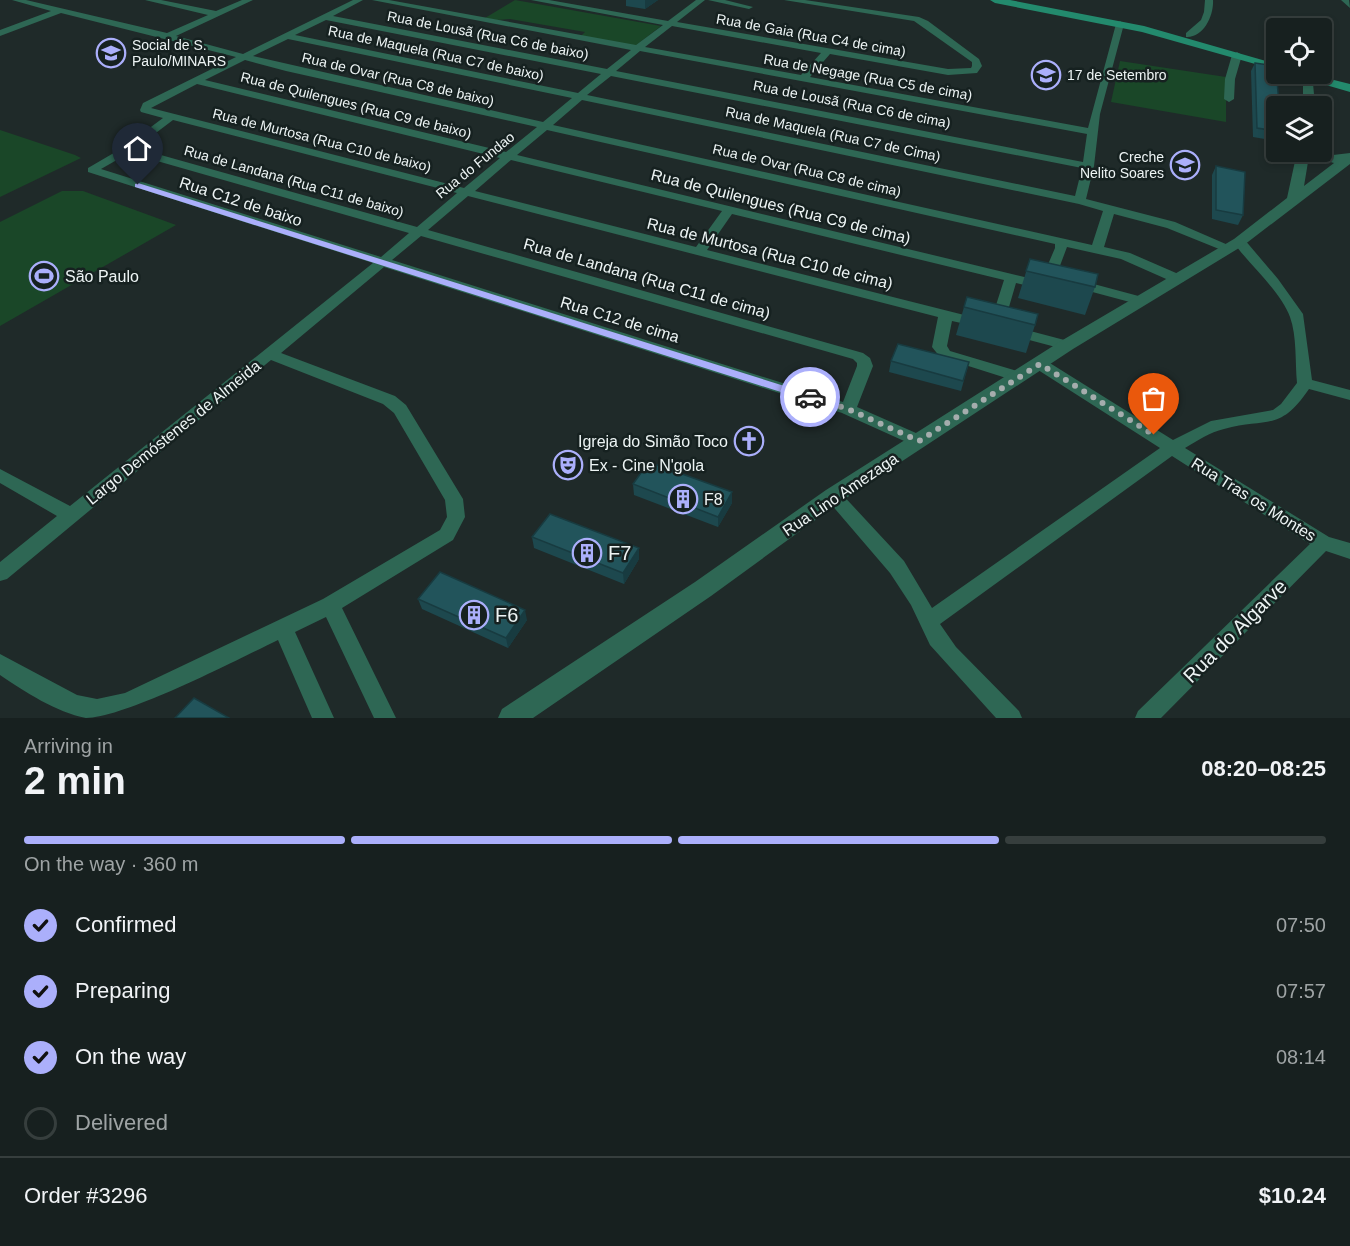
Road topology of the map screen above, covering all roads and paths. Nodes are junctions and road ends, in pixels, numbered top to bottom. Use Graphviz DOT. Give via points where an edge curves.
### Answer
graph roads {
  1 [pos="16,0"];
  2 [pos="149,0"];
  3 [pos="249,0"];
  4 [pos="359,0"];
  5 [pos="376,0"];
  6 [pos="535,0"];
  7 [pos="701,0"];
  8 [pos="712,0"];
  9 [pos="788,0"];
  10 [pos="995,0"];
  11 [pos="1027,0"];
  12 [pos="1209,0"];
  13 [pos="1345,0"];
  14 [pos="749,6"];
  15 [pos="1350,6"];
  16 [pos="61,10"];
  17 [pos="216,14"];
  18 [pos="326,17"];
  19 [pos="669,24"];
  20 [pos="1120,24"];
  21 [pos="0,33"];
  22 [pos="1188,35"];
  23 [pos="168,36"];
  24 [pos="286,36"];
  25 [pos="638,48"];
  26 [pos="827,52"];
  27 [pos="1237,55"];
  28 [pos="246,57"];
  29 [pos="1266,57"];
  30 [pos="1266,64"];
  31 [pos="609,72"];
  32 [pos="1332,76"];
  33 [pos="803,79"];
  34 [pos="197,81"];
  35 [pos="1350,81"];
  36 [pos="1332,83"];
  37 [pos="1350,88"];
  38 [pos="580,97"];
  39 [pos="1229,99"];
  40 [pos="171,117"];
  41 [pos="546,126"];
  42 [pos="1093,132"];
  43 [pos="128,149"];
  44 [pos="1350,157"];
  45 [pos="507,158"];
  46 [pos="1332,159"];
  47 [pos="1301,162"];
  48 [pos="1088,166"];
  49 [pos="465,192"];
  50 [pos="1294,199"];
  51 [pos="1080,201"];
  52 [pos="1110,208"];
  53 [pos="729,210"];
  54 [pos="418,232"];
  55 [pos="1234,245"];
  56 [pos="1060,246"];
  57 [pos="1097,250"];
  58 [pos="698,253"];
  59 [pos="381,262"];
  60 [pos="1011,279"];
  61 [pos="1178,279"];
  62 [pos="1049,281"];
  63 [pos="1141,301"];
  64 [pos="946,315"];
  65 [pos="996,327"];
  66 [pos="1067,345"];
  67 [pos="270,354"];
  68 [pos="1040,364"];
  69 [pos="1019,377"];
  70 [pos="1305,383"];
  71 [pos="1350,394"];
  72 [pos="848,409"];
  73 [pos="919,441"];
  74 [pos="1173,447"];
  75 [pos="1,477"];
  76 [pos="833,496"];
  77 [pos="70,515"];
  78 [pos="1323,543"];
  79 [pos="1350,551"];
  80 [pos="0,573"];
  81 [pos="330,605"];
  82 [pos="929,621"];
  83 [pos="283,627"];
  84 [pos="0,663"];
  85 [pos="89,714"];
  86 [pos="517,717"];
  87 [pos="323,718"];
  88 [pos="385,718"];
  89 [pos="1011,718"];
  90 [pos="1146,718"];
  1 -- 16 [label="street, Rua de Ovar (Rua C8 de baixo)"];
  2 -- 17 [label="street"];
  3 -- 17 [label="street"];
  4 -- 18 [label="street"];
  5 -- 25 [label="street, Rua de Negage (Rua C5 de cima)"];
  6 -- 19 [label="street, Rua de Gaia (Rua C4 de cima)"];
  7 -- 19 [label="street, Rua do Fundao"];
  8 -- 14 [label="street"];
  9 -- 26 [label="street, Rua de Gaia (Rua C4 de cima)" via="898,15 925,23 977,66 974,70 948,72"];
  10 -- 20 [label="main road"];
  11 -- 22 [label="main road"];
  12 -- 22 [label="street" via="1210,11 1204,23"];
  13 -- 15 [label="street"];
  16 -- 21 [label="street"];
  16 -- 23 [label="street, Rua de Ovar (Rua C8 de baixo)"];
  17 -- 23 [label="street"];
  18 -- 24 [label="street"];
  18 -- 31 [label="street, Rua de Lousã (Rua C6 de baixo)"];
  19 -- 25 [label="street, Rua do Fundao"];
  19 -- 26 [label="street, Rua de Gaia (Rua C4 de cima)"];
  20 -- 27 [label="main road"];
  20 -- 42 [label="street"];
  22 -- 29 [label="main road"];
  23 -- 28 [label="street, Rua de Ovar (Rua C8 de baixo)"];
  24 -- 28 [label="street"];
  24 -- 38 [label="street, Rua de Maquela (Rua C7 de baixo)"];
  25 -- 31 [label="street, Rua do Fundao"];
  25 -- 33 [label="street, Rua de Negage (Rua C5 de cima)"];
  26 -- 33 [label="street"];
  27 -- 30 [label="main road"];
  27 -- 39 [label="street"];
  28 -- 34 [label="street"];
  28 -- 41 [label="street, Rua de Ovar (Rua C8 de baixo)"];
  31 -- 38 [label="street, Rua do Fundao"];
  31 -- 48 [label="street, Rua de Lousã (Rua C6 de cima)"];
  32 -- 35 [label="main road"];
  33 -- 42 [label="street, Rua de Negage (Rua C5 de cima)"];
  34 -- 40 [label="street, Rua de Murtosa (Rua C10 de baixo)" via="144,108"];
  34 -- 45 [label="street, Rua de Quilengues (Rua C9 de baixo)"];
  36 -- 37 [label="main road"];
  38 -- 41 [label="street, Rua do Fundao"];
  38 -- 51 [label="street, Rua de Maquela (Rua C7 de Cima)"];
  40 -- 43 [label="street"];
  40 -- 49 [label="street, Rua de Murtosa (Rua C10 de baixo)"];
  41 -- 45 [label="street, Rua do Fundao"];
  41 -- 56 [label="street, Rua de Ovar (Rua C8 de cima)"];
  42 -- 48 [label="street"];
  43 -- 54 [label="street, Rua de Landana (Rua C11 de baixo)"];
  43 -- 59 [label="street, Rua C12 de baixo" via="92,170"];
  44 -- 46 [label="street"];
  44 -- 50 [label="street, Rua Lino Amezaga"];
  45 -- 49 [label="street, Rua do Fundao"];
  45 -- 53 [label="street, Rua de Quilengues (Rua C9 de cima)"];
  47 -- 50 [label="street"];
  48 -- 51 [label="street"];
  49 -- 54 [label="street, Rua do Fundao"];
  49 -- 58 [label="street, Rua de Murtosa (Rua C10 de cima)"];
  50 -- 55 [label="street, Rua Lino Amezaga"];
  51 -- 52 [label="street, Rua de Maquela (Rua C7 de Cima)"];
  52 -- 55 [label="street, Rua de Maquela (Rua C7 de Cima)"];
  52 -- 57 [label="street"];
  53 -- 58 [label="street"];
  53 -- 60 [label="street, Rua de Quilengues (Rua C9 de cima)"];
  54 -- 59 [label="street, Rua do Fundao"];
  54 -- 72 [label="street, Rua de Landana (Rua C11 de cima)" via="858,356 865,366"];
  55 -- 61 [label="street, Rua Lino Amezaga"];
  55 -- 70 [label="street" via="1273,282 1296,314"];
  56 -- 57 [label="street, Rua de Ovar (Rua C8 de cima)"];
  56 -- 62 [label="street"];
  57 -- 61 [label="street, Rua de Ovar (Rua C8 de cima)" via="1125,256"];
  58 -- 64 [label="street, Rua de Murtosa (Rua C10 de cima)"];
  59 -- 67 [label="street, Rua do Fundao"];
  59 -- 72 [label="street, Rua C12 de cima"];
  60 -- 62 [label="street, Rua de Quilengues (Rua C9 de cima)"];
  60 -- 65 [label="street"];
  61 -- 63 [label="street, Rua Lino Amezaga"];
  62 -- 63 [label="street, Rua de Quilengues (Rua C9 de cima)"];
  63 -- 66 [label="street, Rua Lino Amezaga"];
  64 -- 65 [label="street, Rua de Murtosa (Rua C10 de cima)"];
  64 -- 69 [label="street" via="939,347 945,354"];
  65 -- 66 [label="street, Rua de Murtosa (Rua C10 de cima)"];
  66 -- 68 [label="street, Rua Lino Amezaga"];
  67 -- 77 [label="street, Largo Demóstenes de Almeida"];
  67 -- 81 [label="street, Largo Demóstenes de Almeida" via="400,409 457,508 447,535"];
  68 -- 69 [label="street, Rua Lino Amezaga"];
  68 -- 74 [label="street, Rua Tras os Montes"];
  69 -- 73 [label="street, Rua Lino Amezaga"];
  70 -- 71 [label="street"];
  70 -- 74 [label="street" via="1285,411 1276,416 1223,423"];
  72 -- 73 [label="street, Rua C12 de cima"];
  73 -- 76 [label="street, Rua Lino Amezaga"];
  74 -- 78 [label="street, Rua Tras os Montes"];
  74 -- 82 [label="street"];
  75 -- 77 [label="street"];
  76 -- 82 [label="street" via="897,567"];
  76 -- 86 [label="street, Rua Lino Amezaga"];
  77 -- 80 [label="street, Largo Demóstenes de Almeida"];
  78 -- 79 [label="street, Rua Tras os Montes"];
  78 -- 90 [label="street, Rua do Algarve"];
  81 -- 83 [label="street, Largo Demóstenes de Almeida"];
  81 -- 88 [label="street"];
  82 -- 89 [label="street" via="949,654"];
  83 -- 85 [label="street, Largo Demóstenes de Almeida" via="151,692"];
  83 -- 87 [label="street"];
  84 -- 85 [label="street, Largo Demóstenes de Almeida"];
}
